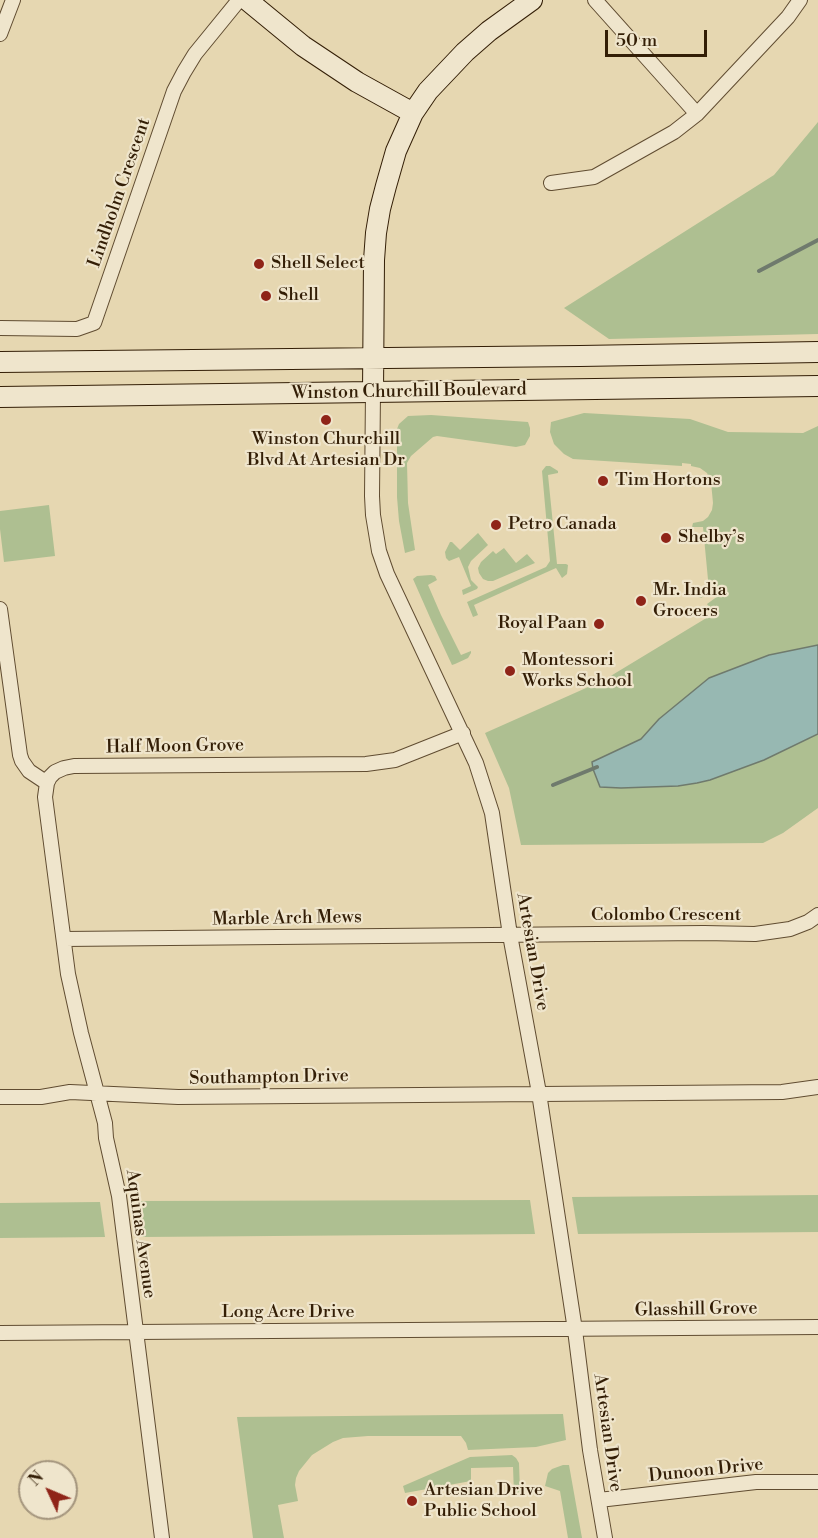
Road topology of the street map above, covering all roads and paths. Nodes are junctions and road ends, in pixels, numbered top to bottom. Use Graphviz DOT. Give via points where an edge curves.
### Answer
graph roads {
  1 [pos="14,0"];
  2 [pos="239,0"];
  3 [pos="246,0"];
  4 [pos="532,0"];
  5 [pos="595,0"];
  6 [pos="800,0"];
  7 [pos="0,34"];
  8 [pos="413,113"];
  9 [pos="697,114"];
  10 [pos="551,183"];
  11 [pos="0,328"];
  12 [pos="818,352"];
  13 [pos="373,358"];
  14 [pos="0,362"];
  15 [pos="818,386"];
  16 [pos="373,392"];
  17 [pos="0,397"];
  18 [pos="0,609"];
  19 [pos="463,733"];
  20 [pos="47,783"];
  21 [pos="818,915"];
  22 [pos="510,935"];
  23 [pos="64,939"];
  24 [pos="818,1087"];
  25 [pos="539,1093"];
  26 [pos="97,1094"];
  27 [pos="0,1097"];
  28 [pos="818,1327"];
  29 [pos="575,1330"];
  30 [pos="135,1332"];
  31 [pos="0,1333"];
  32 [pos="818,1482"];
  33 [pos="599,1500"];
  34 [pos="162,1538"];
  35 [pos="605,1538"];
  1 -- 7 [label="street"];
  2 -- 11 [label="street, Lindholm Crescent" via="195,54 174,91 94,323 77,329"];
  3 -- 8 [label="main road" via="303,46"];
  4 -- 8 [label="main road" via="465,52"];
  5 -- 9 [label="street"];
  6 -- 9 [label="street"];
  8 -- 13 [label="main road" via="396,151 380,209 374,260"];
  9 -- 10 [label="street" via="674,132 594,177"];
  12 -- 13 [label="main road, Winston Churchill Boulevard"];
  13 -- 14 [label="main road, Winston Churchill Boulevard"];
  13 -- 16 [label="main road"];
  15 -- 16 [label="main road, Winston Churchill Boulevard"];
  16 -- 17 [label="main road, Winston Churchill Boulevard"];
  16 -- 19 [label="street, Artesian Drive" via="372,496 379,551"];
  18 -- 20 [label="street" via="20,755 29,771"];
  19 -- 20 [label="street, Half Moon Grove" via="411,754 366,764 74,766 55,772"];
  19 -- 22 [label="street, Artesian Drive" via="492,813"];
  20 -- 23 [label="street" via="45,797"];
  21 -- 22 [label="street, Colombo Crescent" via="790,929 754,934"];
  22 -- 23 [label="street, Marble Arch Mews"];
  22 -- 25 [label="street, Artesian Drive"];
  23 -- 26 [label="street, Aquinas Avenue" via="68,974"];
  24 -- 25 [label="street" via="782,1092"];
  25 -- 26 [label="street, Southampton Drive" via="178,1097"];
  25 -- 29 [label="street, Artesian Drive"];
  26 -- 27 [label="street, Southampton Drive"];
  26 -- 30 [label="street, Aquinas Avenue" via="119,1196"];
  28 -- 29 [label="street, Glasshill Grove"];
  29 -- 30 [label="street, Long Acre Drive"];
  29 -- 33 [label="street, Artesian Drive"];
  30 -- 31 [label="street, Long Acre Drive"];
  30 -- 34 [label="street, Aquinas Avenue"];
  32 -- 33 [label="street, Dunoon Drive" via="756,1482"];
  33 -- 35 [label="street, Artesian Drive"];
}
